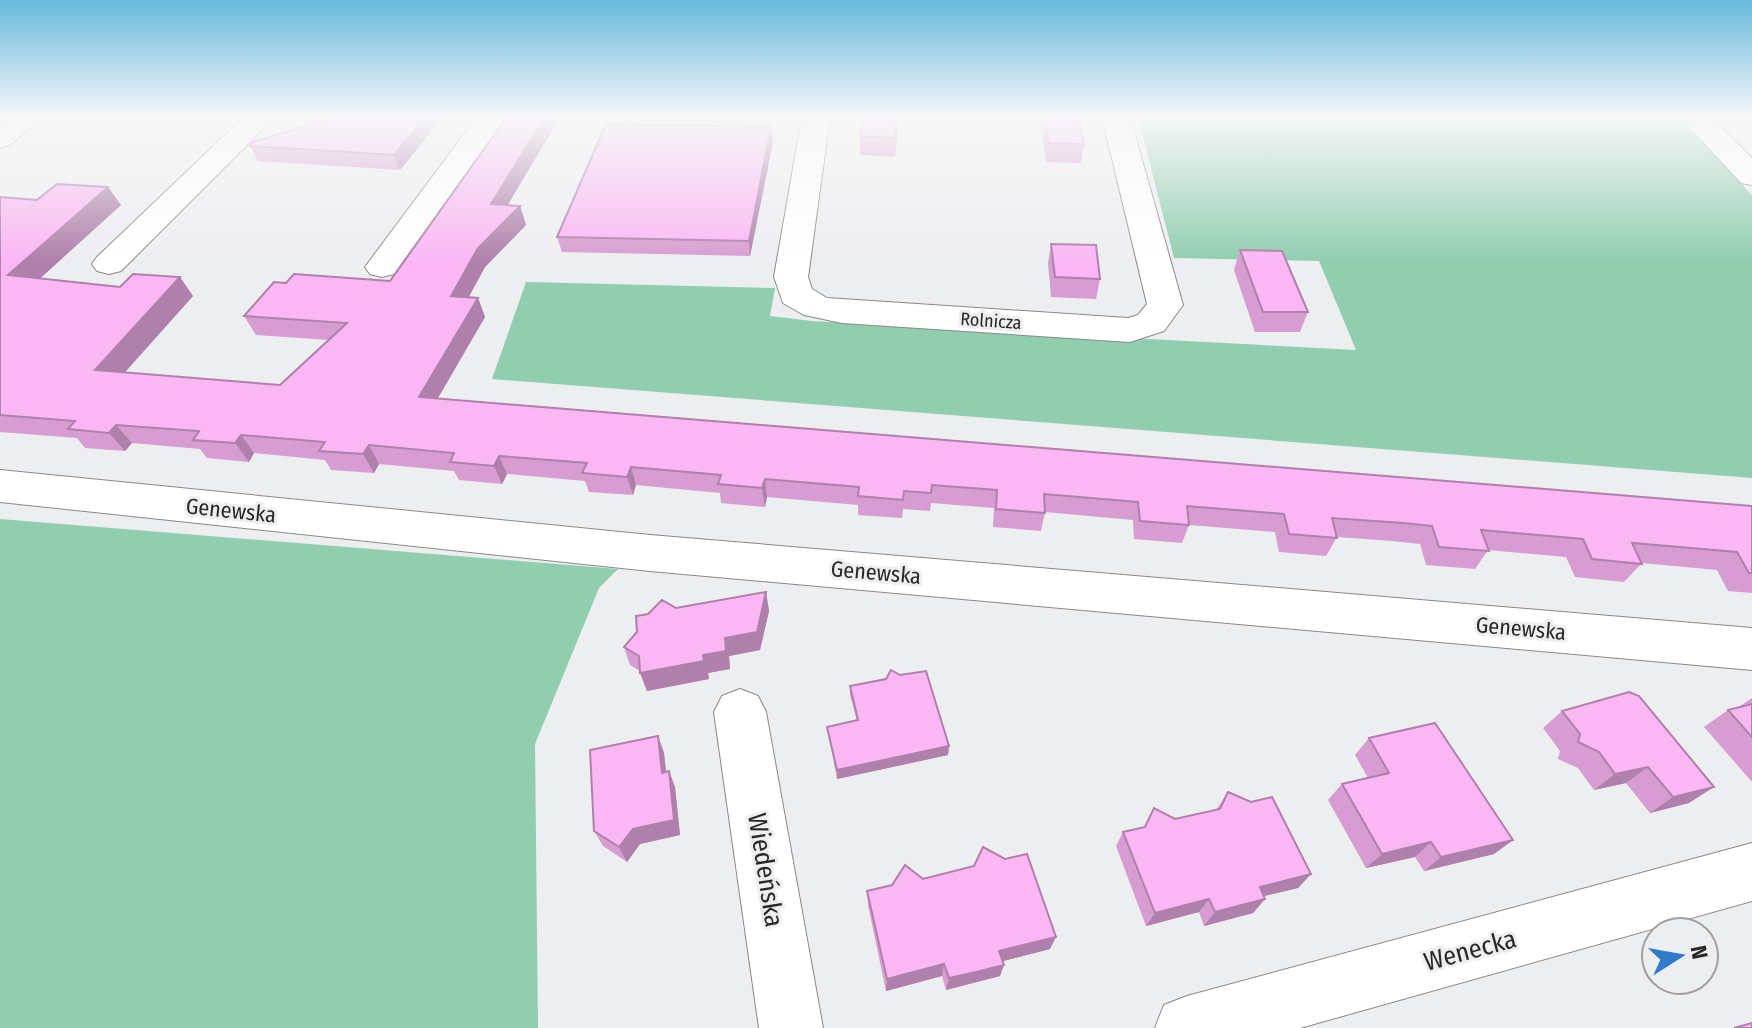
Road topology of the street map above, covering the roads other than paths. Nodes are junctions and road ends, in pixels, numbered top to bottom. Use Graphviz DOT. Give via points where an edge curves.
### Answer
graph roads {
  1 [pos="211,165"];
  2 [pos="457,165"];
  3 [pos="809,165"];
  4 [pos="1129,165"];
  5 [pos="109,264"];
  6 [pos="382,267"];
  7 [pos="0,486"];
  8 [pos="1752,649"];
  9 [pos="740,712"];
  10 [pos="1752,872"];
  11 [pos="791,1028"];
  12 [pos="1187,1028"];
  1 -- 5 [label="street"];
  2 -- 6 [label="street"];
  3 -- 4 [label="street, Rolnicza" via="791,277 796,295 817,307 1130,330 1151,323 1165,305"];
  7 -- 8 [label="street, Genewska" via="650,553"];
  9 -- 11 [label="street, Wiedeńska"];
  10 -- 12 [label="street, Wenecka"];
}
